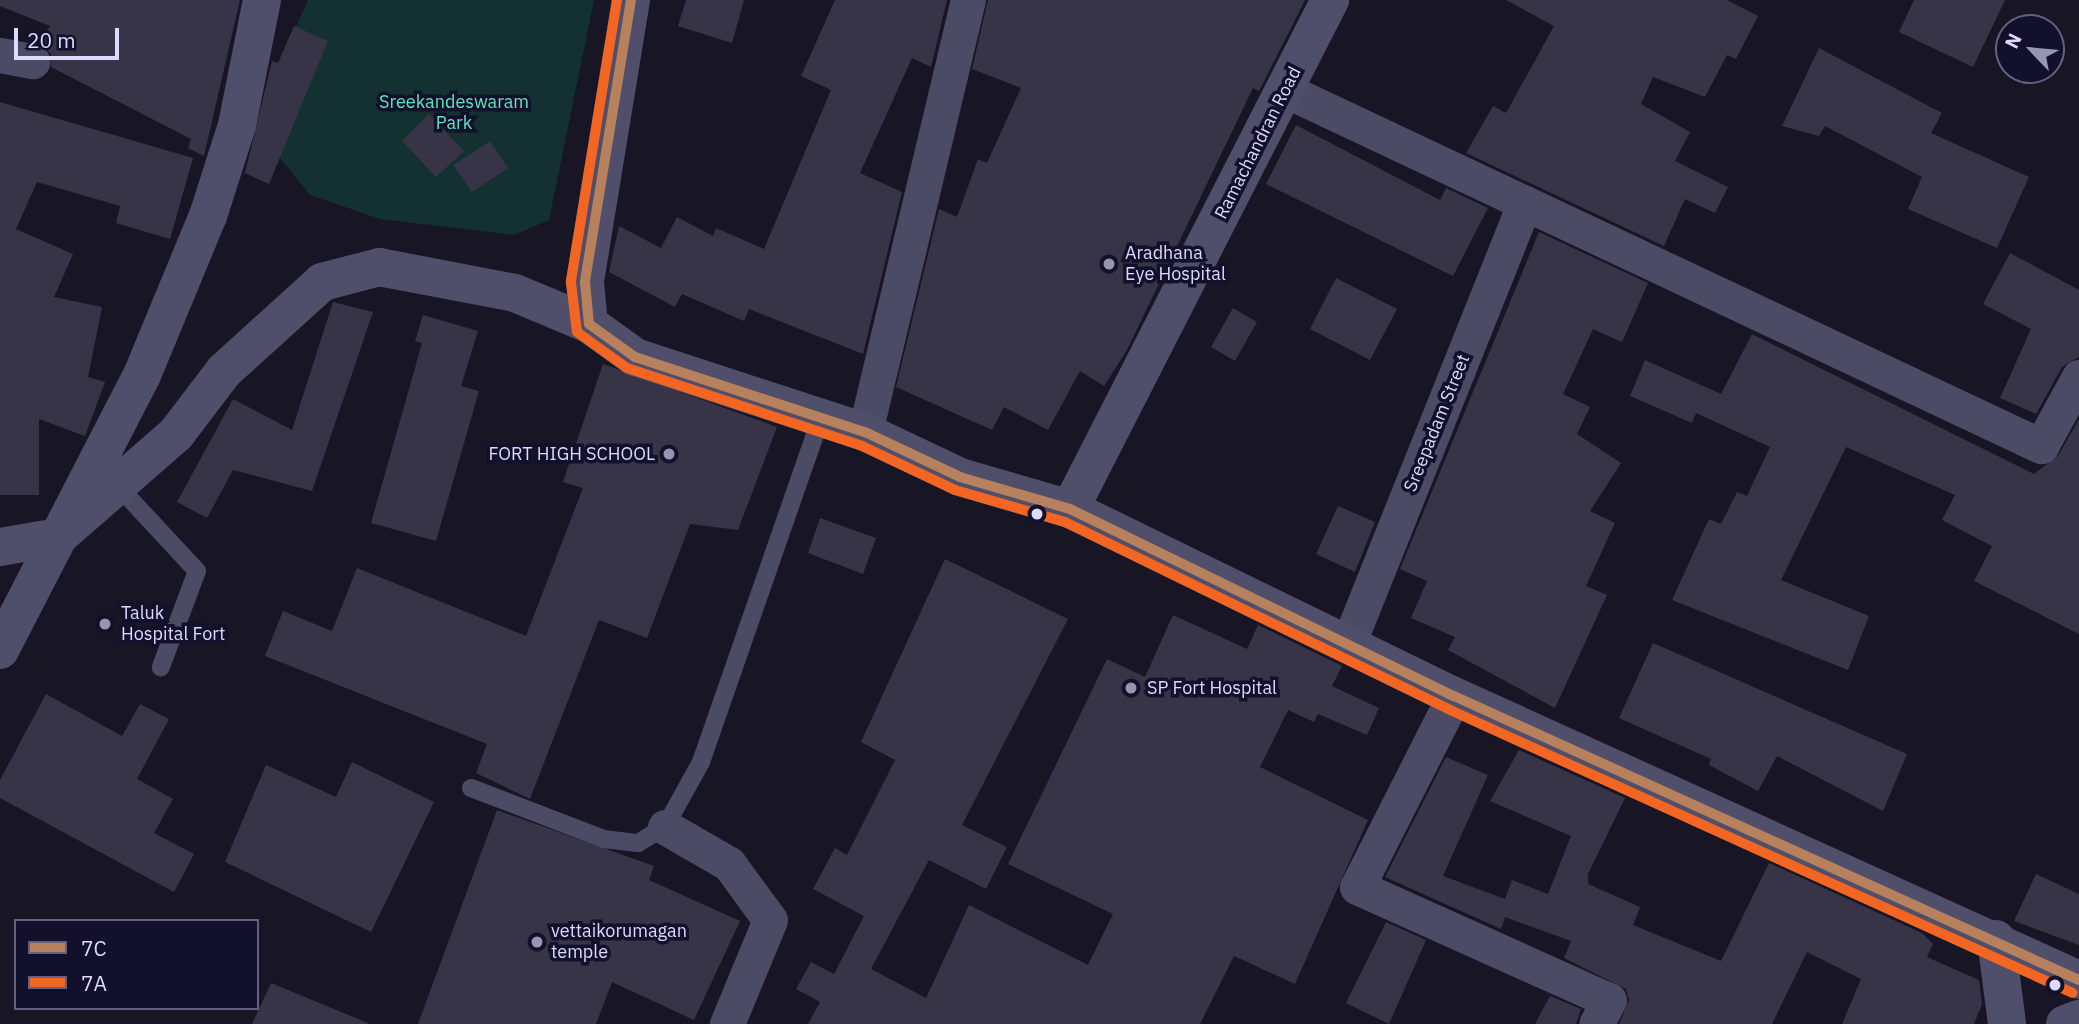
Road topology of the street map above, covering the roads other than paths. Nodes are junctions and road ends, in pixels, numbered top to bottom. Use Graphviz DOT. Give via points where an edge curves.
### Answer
graph roads {
  1 [pos="262,0"];
  2 [pos="631,0"];
  3 [pos="968,0"];
  4 [pos="1330,0"];
  5 [pos="1285,90"];
  6 [pos="1525,204"];
  7 [pos="589,324"];
  8 [pos="2079,377"];
  9 [pos="821,418"];
  10 [pos="865,432"];
  11 [pos="117,485"];
  12 [pos="1070,509"];
  13 [pos="58,537"];
  14 [pos="0,547"];
  15 [pos="1349,642"];
  16 [pos="0,650"];
  17 [pos="161,667"];
  18 [pos="1454,696"];
  19 [pos="471,788"];
  20 [pos="665,827"];
  21 [pos="1996,939"];
  22 [pos="2079,980"];
  23 [pos="2079,1018"];
  24 [pos="727,1024"];
  25 [pos="1596,1024"];
  26 [pos="2007,1024"];
  27 [pos="2065,1024"];
  1 -- 13 [label="main road" via="237,125 208,216 142,375"];
  2 -- 7 [label="main road" via="585,282"];
  3 -- 10 [label="street"];
  4 -- 5 [label="main road, Ramachandran Road"];
  5 -- 6 [label="street"];
  5 -- 12 [label="main road, Ramachandran Road"];
  6 -- 8 [label="street" via="2040,446"];
  6 -- 15 [label="street, Sreepadam Street"];
  7 -- 9 [label="main road" via="635,356"];
  7 -- 11 [label="main road" via="515,293 379,267 322,282 270,325 176,434"];
  9 -- 10 [label="main road"];
  9 -- 20 [label="lane" via="701,762"];
  10 -- 12 [label="main road" via="960,477"];
  11 -- 13 [label="main road"];
  11 -- 17 [label="lane" via="197,571"];
  12 -- 15 [label="main road"];
  13 -- 14 [label="main road"];
  13 -- 16 [label="main road"];
  15 -- 18 [label="main road"];
  18 -- 21 [label="main road"];
  18 -- 25 [label="street" via="1357,887 1609,1000"];
  19 -- 20 [label="lane" via="604,839 638,843"];
  20 -- 24 [label="street" via="730,864 770,920"];
  21 -- 22 [label="main road"];
  21 -- 26 [label="main road"];
  23 -- 27 [label="main road"];
}
